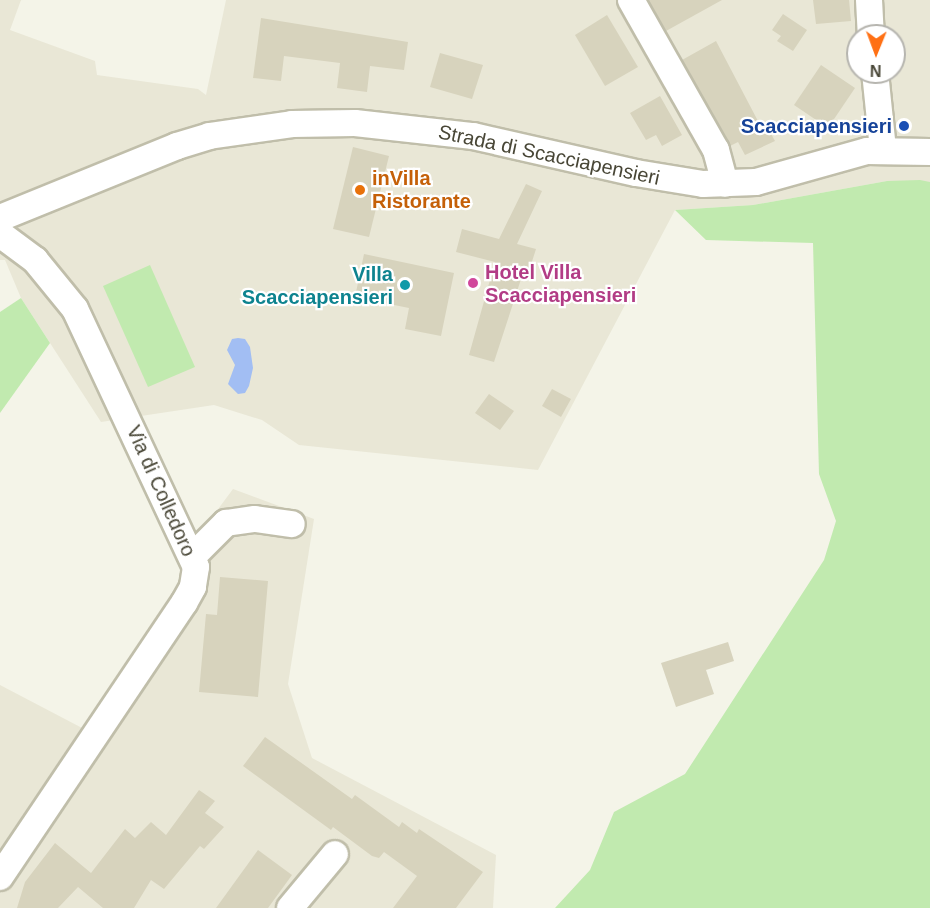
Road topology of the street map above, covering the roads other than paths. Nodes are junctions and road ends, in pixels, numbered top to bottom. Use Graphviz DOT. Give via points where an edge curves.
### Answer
graph roads {
  1 [pos="631,0"];
  2 [pos="869,0"];
  3 [pos="870,24"];
  4 [pos="876,84"];
  5 [pos="883,149"];
  6 [pos="930,152"];
  7 [pos="725,184"];
  8 [pos="0,218"];
  9 [pos="0,234"];
  10 [pos="292,524"];
  11 [pos="193,556"];
  12 [pos="335,854"];
  13 [pos="0,877"];
  14 [pos="290,908"];
  1 -- 7 [label="street" via="716,150"];
  2 -- 3 [label="street"];
  4 -- 5 [label="street"];
  5 -- 6 [label="street, Strada di Scacciapensieri"];
  5 -- 7 [label="street, Strada di Scacciapensieri" via="840,157 772,178"];
  7 -- 8 [label="street, Strada di Scacciapensieri" via="636,173 473,136 356,123 309,123 199,140"];
  9 -- 11 [label="street, Via di Colledoro" via="35,260 75,309"];
  10 -- 11 [label="street" via="255,519 226,523"];
  11 -- 13 [label="street, Via di Colledoro" via="195,576 189,595"];
  12 -- 14 [label="street"];
}
